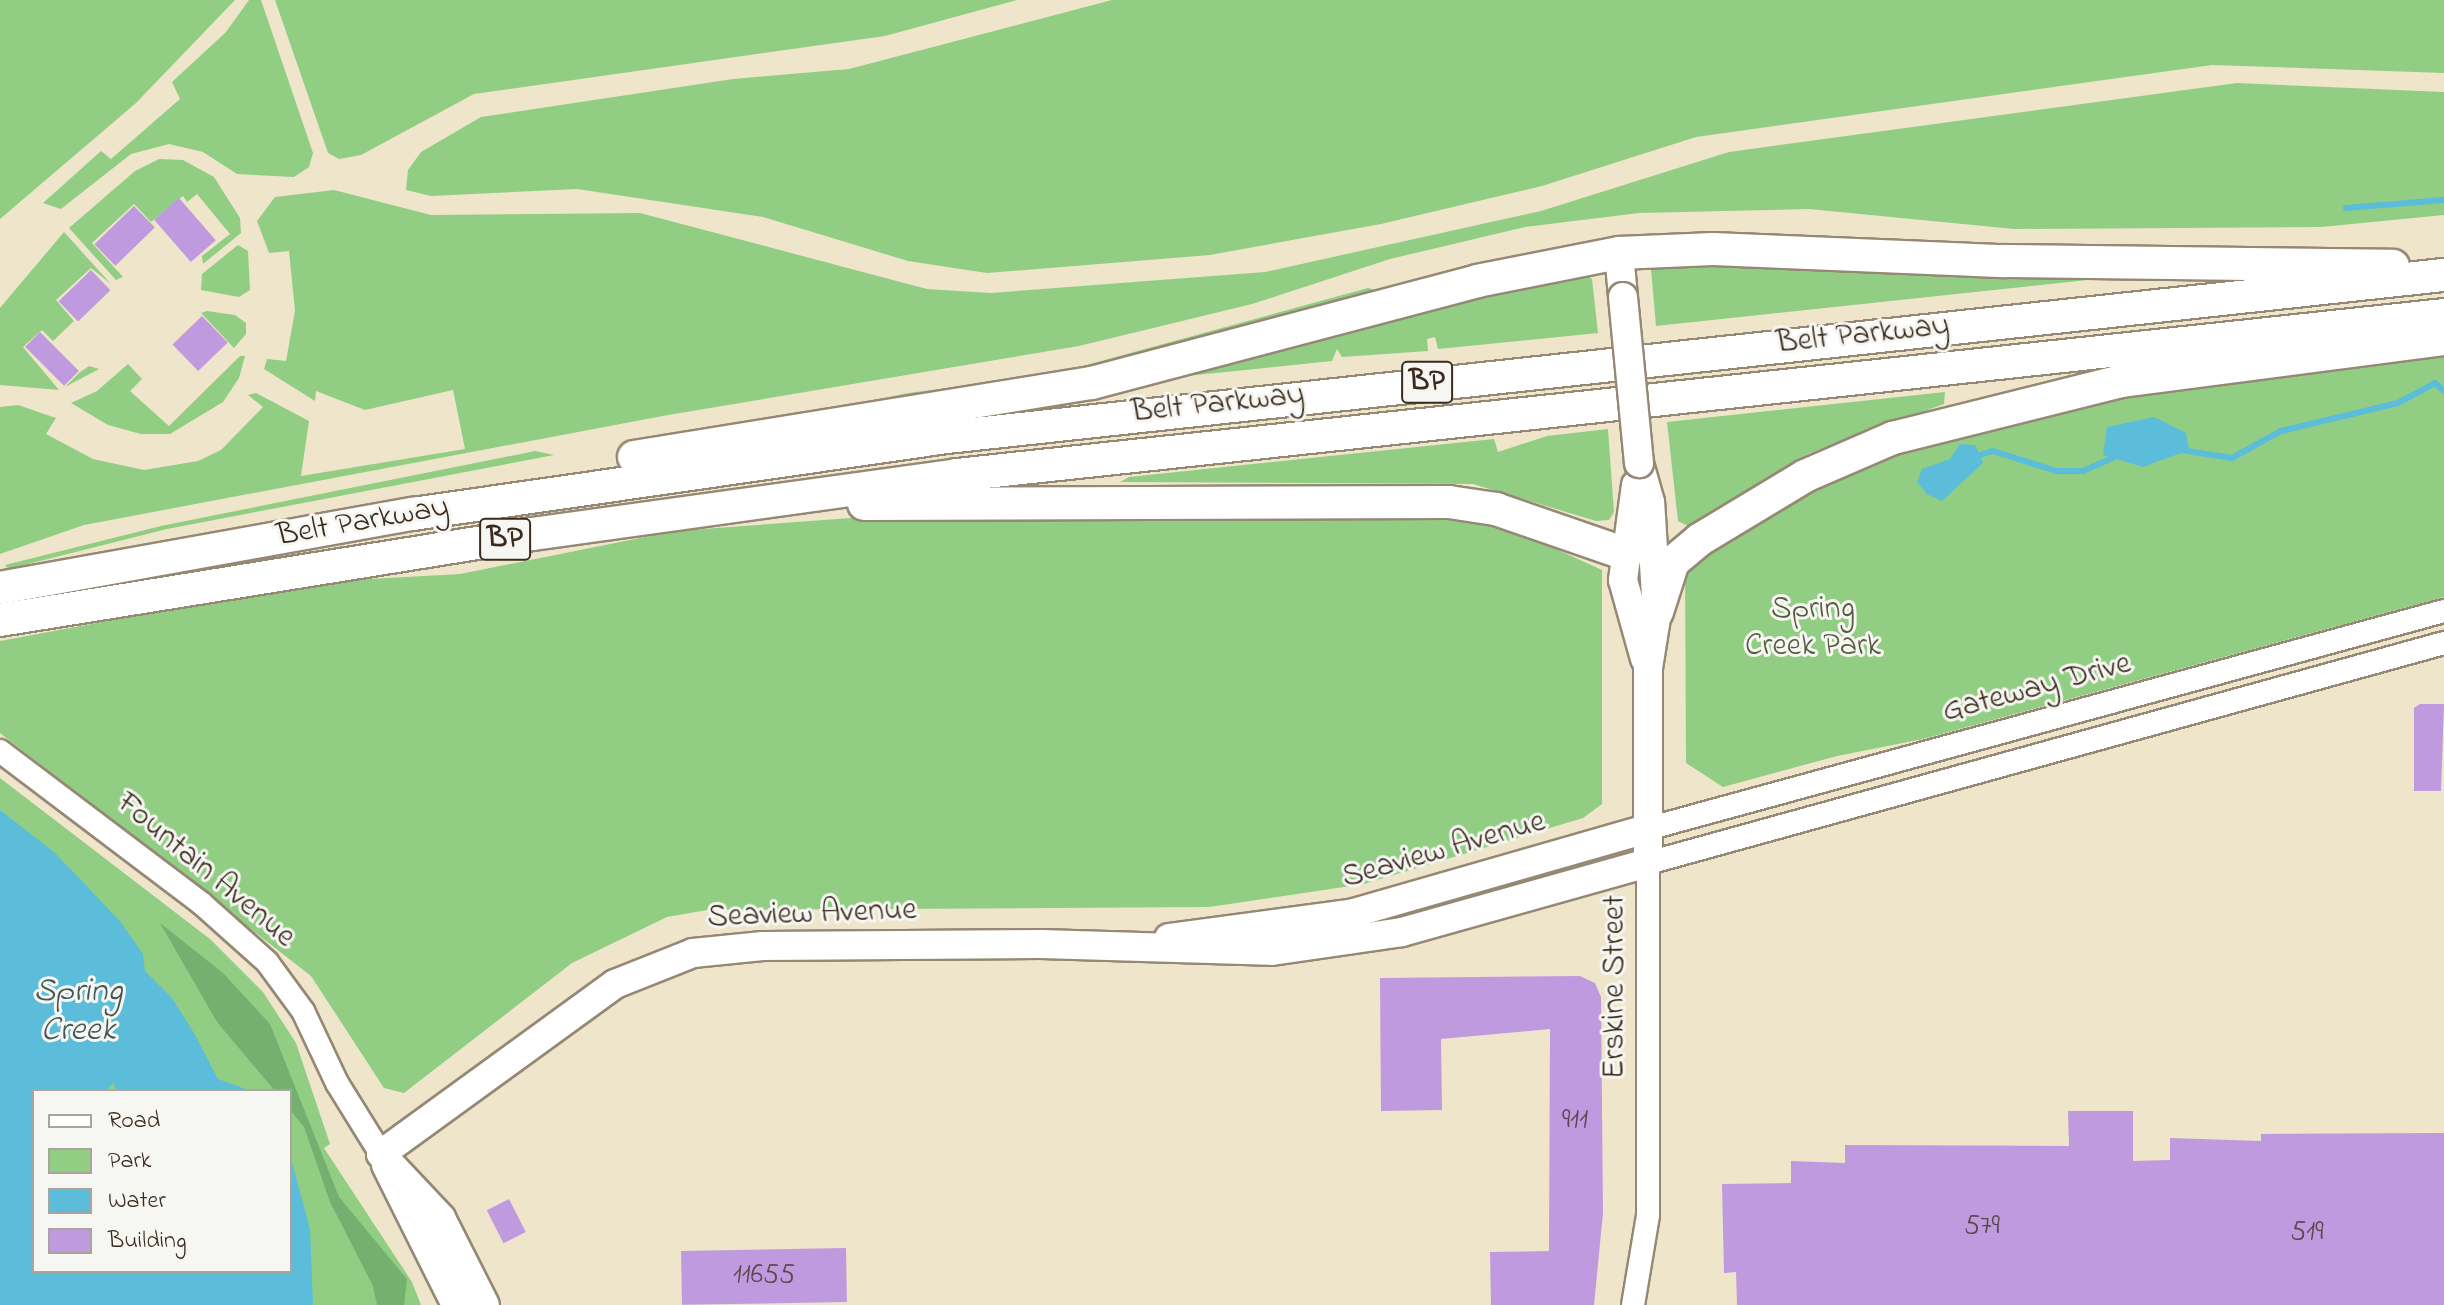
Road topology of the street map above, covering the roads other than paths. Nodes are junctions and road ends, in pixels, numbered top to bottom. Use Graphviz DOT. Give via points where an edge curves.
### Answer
graph roads {
  1 [pos="1619,253"];
  2 [pos="2444,268"];
  3 [pos="2444,275"];
  4 [pos="2444,315"];
  5 [pos="2444,339"];
  6 [pos="1639,463"];
  7 [pos="749,503"];
  8 [pos="413,514"];
  9 [pos="1626,554"];
  10 [pos="0,588"];
  11 [pos="2444,611"];
  12 [pos="1657,612"];
  13 [pos="0,620"];
  14 [pos="2444,643"];
  15 [pos="1648,668"];
  16 [pos="0,751"];
  17 [pos="1647,829"];
  18 [pos="1648,863"];
  19 [pos="1114,946"];
  20 [pos="381,1154"];
  21 [pos="456,1305"];
  22 [pos="485,1305"];
  23 [pos="1633,1305"];
  1 -- 2 [label="highway" via="1713,249"];
  1 -- 6 [label="main road, Erskine Street, bridge"];
  1 -- 8 [label="highway" via="1477,281 1105,380 983,404 599,462"];
  3 -- 8 [label="highway, Belt Parkway / BP" via="1160,411 750,463"];
  4 -- 7 [label="highway, Belt Parkway / BP" via="1172,449"];
  5 -- 12 [label="highway" via="2121,381 1893,438 1794,481 1699,540 1673,562"];
  6 -- 9 [label="main road, Erskine Street"];
  6 -- 12 [label="main road, Erskine Street" via="1650,502"];
  7 -- 9 [label="highway" via="1423,500 1496,509"];
  7 -- 13 [label="highway, Belt Parkway / BP"];
  8 -- 10 [label="highway, Belt Parkway / BP"];
  9 -- 15 [label="main road, Erskine Street" via="1623,580"];
  11 -- 17 [label="street, Gateway Drive"];
  12 -- 15 [label="main road, Erskine Street"];
  14 -- 18 [label="street, Gateway Drive"];
  15 -- 17 [label="main road, Erskine Street"];
  16 -- 20 [label="street, Fountain Avenue" via="201,903 267,962 303,1011 337,1083"];
  17 -- 18 [label="main road, Erskine Street"];
  17 -- 19 [label="main road, Seaview Avenue" via="1350,914"];
  18 -- 19 [label="main road, Seaview Avenue" via="1402,932 1331,945 1242,953"];
  18 -- 23 [label="street, Erskine Street" via="1648,1215"];
  19 -- 20 [label="main road, Seaview Avenue" via="763,946 672,958 615,984"];
  20 -- 21 [label="main road, Fountain Avenue"];
  20 -- 22 [label="main road, Fountain Avenue" via="434,1207"];
}
